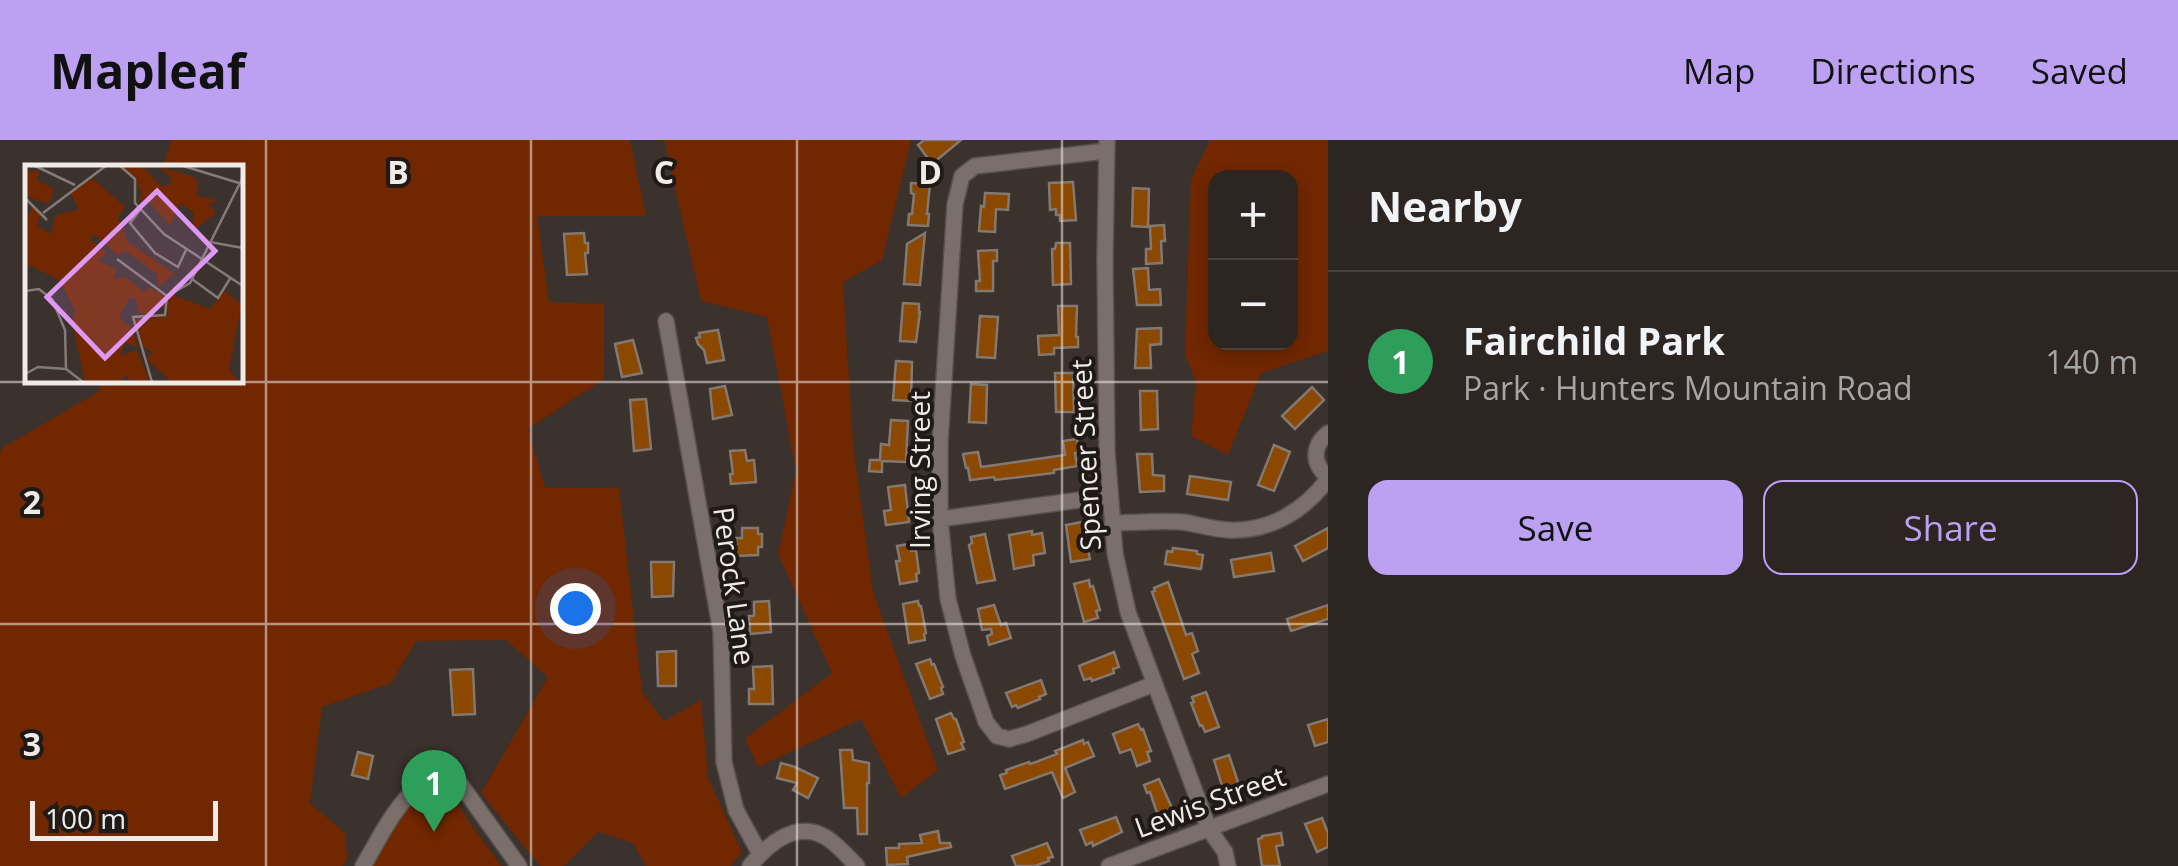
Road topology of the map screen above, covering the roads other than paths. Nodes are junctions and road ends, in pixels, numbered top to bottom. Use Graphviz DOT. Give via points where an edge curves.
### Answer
graph roads {
  1 [pos="1106,145"];
  2 [pos="666,321"];
  3 [pos="1328,433"];
  4 [pos="1328,478"];
  5 [pos="1109,496"];
  6 [pos="940,520"];
  7 [pos="1112,523"];
  8 [pos="1154,684"];
  9 [pos="1328,784"];
  10 [pos="1209,830"];
  11 [pos="755,860"];
  12 [pos="363,866"];
  13 [pos="519,866"];
  14 [pos="857,866"];
  15 [pos="1109,866"];
  16 [pos="1228,866"];
  1 -- 5 [label="street, Spencer Street"];
  1 -- 6 [label="street, Irving Street" via="975,166 962,176 955,204"];
  2 -- 11 [label="street, Perock Lane" via="720,632 724,762"];
  3 -- 4 [label="street" via="1316,459"];
  4 -- 7 [label="street" via="1288,517 1252,527"];
  5 -- 6 [label="street"];
  5 -- 7 [label="street, Spencer Street"];
  6 -- 8 [label="street, Irving Street" via="948,599 963,656 997,736 1027,734"];
  7 -- 8 [label="street, Spencer Street" via="1119,579"];
  8 -- 10 [label="street, Spencer Street"];
  9 -- 10 [label="street, Lewis Street"];
  10 -- 15 [label="street, Lewis Street"];
  10 -- 16 [label="street, Spencer Street"];
  11 -- 14 [label="street" via="794,832 813,832"];
  12 -- 13 [label="street" via="410,793 428,778 446,776 467,792"];
}
